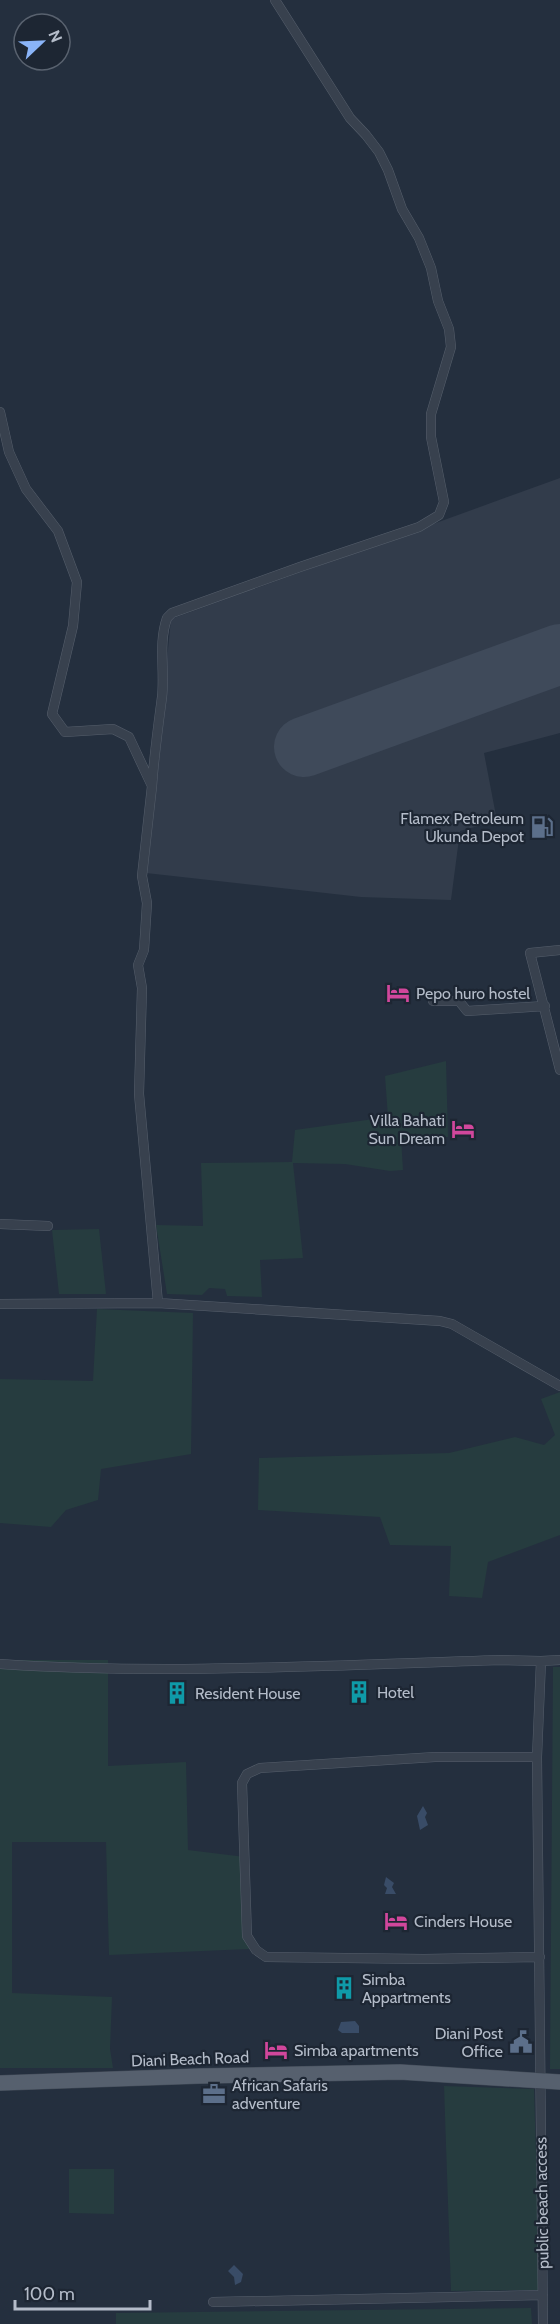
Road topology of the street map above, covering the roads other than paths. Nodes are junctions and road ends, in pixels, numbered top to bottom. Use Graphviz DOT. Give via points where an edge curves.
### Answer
graph roads {
  1 [pos="275,0"];
  2 [pos="0,412"];
  3 [pos="152,786"];
  4 [pos="560,950"];
  5 [pos="433,1001"];
  6 [pos="545,1006"];
  7 [pos="556,1036"];
  8 [pos="560,1070"];
  9 [pos="0,1224"];
  10 [pos="48,1226"];
  11 [pos="158,1303"];
  12 [pos="0,1304"];
  13 [pos="560,1386"];
  14 [pos="560,1660"];
  15 [pos="541,1661"];
  16 [pos="0,1664"];
  17 [pos="537,1757"];
  18 [pos="540,1957"];
  19 [pos="541,2082"];
  20 [pos="560,2082"];
  21 [pos="0,2083"];
  22 [pos="543,2295"];
  23 [pos="213,2302"];
  24 [pos="543,2324"];
  1 -- 3 [label="street" via="350,118 379,152 431,268 438,301 450,329 451,347 431,414 431,437 444,502 439,515 419,527 172,613 167,618 161,659 162,695"];
  2 -- 3 [label="street" via="9,452 26,489 58,531 77,582 73,626 52,714 65,732 113,729 129,736"];
  3 -- 11 [label="street" via="142,876 147,903 144,950 138,965 142,988 139,1094"];
  4 -- 6 [label="street" via="530,953"];
  5 -- 6 [label="street" via="459,1001 467,1011"];
  6 -- 7 [label="street"];
  7 -- 8 [label="street"];
  9 -- 10 [label="street"];
  11 -- 12 [label="street"];
  11 -- 13 [label="street" via="440,1321 452,1324"];
  14 -- 15 [label="street"];
  15 -- 16 [label="street" via="203,1668"];
  15 -- 17 [label="street, public beach access"];
  17 -- 18 [label="street, public beach access"];
  17 -- 18 [label="street" via="435,1757 260,1768 248,1774 242,1783 247,1936 266,1957"];
  18 -- 19 [label="street, public beach access"];
  19 -- 20 [label="main road, Diani Beach Road"];
  19 -- 21 [label="main road, Diani Beach Road" via="400,2072"];
  19 -- 22 [label="street, public beach access"];
  22 -- 23 [label="street"];
  22 -- 24 [label="street, public beach access"];
}
